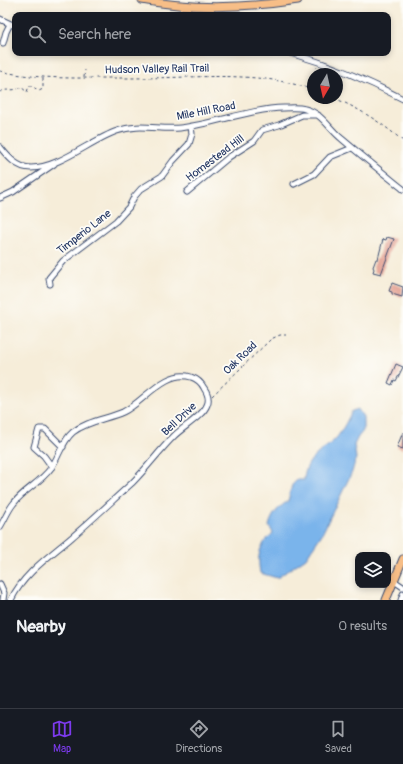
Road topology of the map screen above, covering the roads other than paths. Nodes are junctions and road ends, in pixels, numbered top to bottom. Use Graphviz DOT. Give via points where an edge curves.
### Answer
graph roads {
  1 [pos="142,0"];
  2 [pos="298,0"];
  3 [pos="0,20"];
  4 [pos="12,25"];
  5 [pos="12,26"];
  6 [pos="3,43"];
  7 [pos="300,56"];
  8 [pos="403,99"];
  9 [pos="319,115"];
  10 [pos="191,126"];
  11 [pos="0,147"];
  12 [pos="352,148"];
  13 [pos="62,159"];
  14 [pos="294,184"];
  15 [pos="403,189"];
  16 [pos="188,192"];
  17 [pos="0,198"];
  18 [pos="50,284"];
  19 [pos="63,447"];
  20 [pos="52,467"];
  21 [pos="0,527"];
  22 [pos="403,559"];
  23 [pos="394,581"];
  24 [pos="0,584"];
  25 [pos="403,587"];
  26 [pos="403,594"];
  27 [pos="3,600"];
  28 [pos="11,600"];
  29 [pos="386,600"];
  30 [pos="401,600"];
  1 -- 2 [label="highway" via="217,7"];
  3 -- 4 [label="street"];
  5 -- 6 [label="street" via="6,32"];
  7 -- 8 [label="street" via="354,75"];
  9 -- 10 [label="street, Mile Hill Road" via="304,109 276,108"];
  9 -- 12 [label="street, Mile Hill Road"];
  9 -- 16 [label="street, Homestead Hill" via="302,114 262,130 254,141 229,157"];
  10 -- 13 [label="street, Mile Hill Road" via="142,126 123,129"];
  10 -- 18 [label="street, Timperio Lane" via="189,144 162,176 141,189 116,221 63,261 49,278"];
  11 -- 13 [label="street, Mile Hill Road" via="13,161 28,168 40,167"];
  12 -- 14 [label="street" via="330,157 314,174"];
  12 -- 15 [label="street, Mile Hill Road"];
  13 -- 17 [label="street"];
  19 -- 20 [label="street, Bell Drive"];
  19 -- 20 [label="street" via="45,429 39,429 34,447"];
  19 -- 28 [label="street, Bell Drive" via="72,433 79,428 123,412 161,383 188,376 203,386 207,393 209,399 203,412 173,437 133,481 42,562 21,584"];
  20 -- 21 [label="street, Bell Drive" via="14,504"];
  22 -- 23 [label="highway"];
  23 -- 25 [label="street"];
  23 -- 29 [label="highway"];
  24 -- 27 [label="street" via="4,593"];
  26 -- 30 [label="street"];
}
